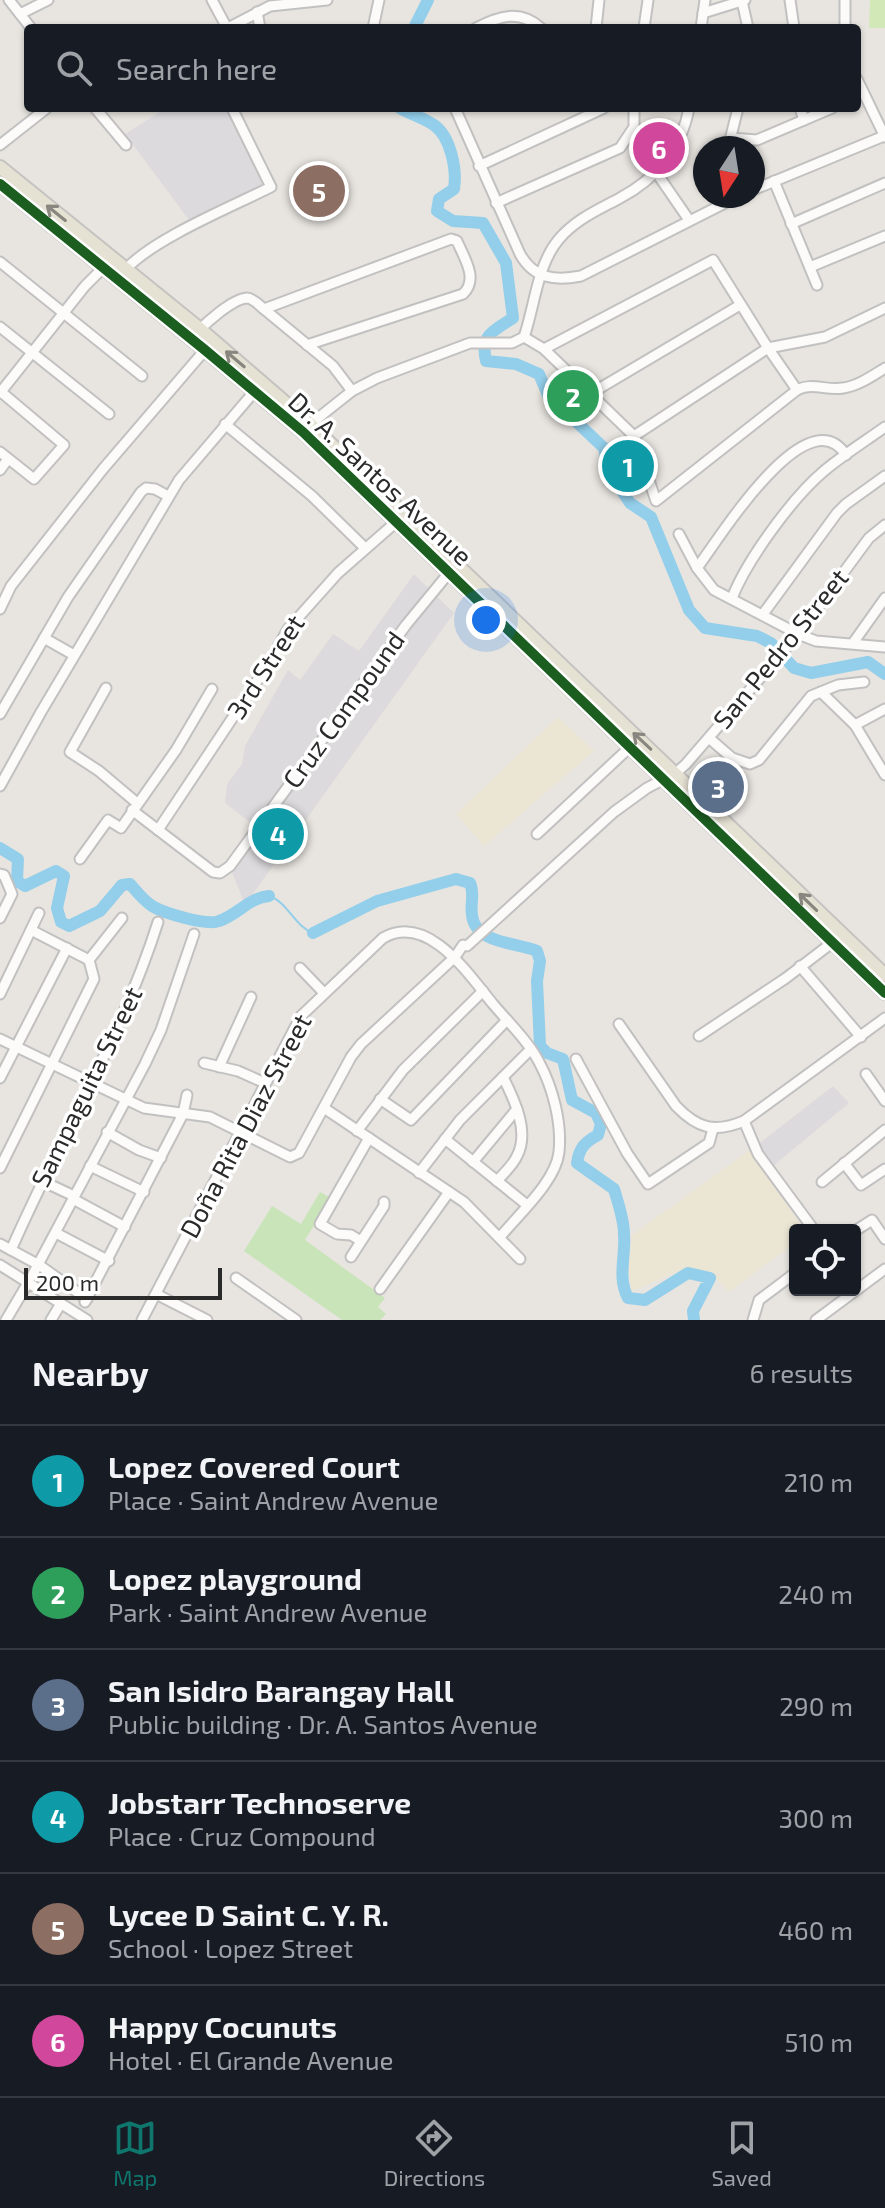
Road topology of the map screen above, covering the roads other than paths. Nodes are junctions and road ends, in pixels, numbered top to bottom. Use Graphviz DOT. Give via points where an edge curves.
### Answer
graph roads {
  1 [pos="9,0"];
  2 [pos="48,0"];
  3 [pos="212,0"];
  4 [pos="312,0"];
  5 [pos="327,0"];
  6 [pos="379,0"];
  7 [pos="599,0"];
  8 [pos="648,0"];
  9 [pos="705,0"];
  10 [pos="743,0"];
  11 [pos="790,0"];
  12 [pos="845,0"];
  13 [pos="283,2"];
  14 [pos="257,12"];
  15 [pos="703,13"];
  16 [pos="20,14"];
  17 [pos="28,24"];
  18 [pos="225,24"];
  19 [pos="234,24"];
  20 [pos="259,24"];
  21 [pos="374,24"];
  22 [pos="485,24"];
  23 [pos="535,24"];
  24 [pos="596,24"];
  25 [pos="645,24"];
  26 [pos="702,24"];
  27 [pos="747,24"];
  28 [pos="793,24"];
  29 [pos="845,24"];
  30 [pos="861,96"];
  31 [pos="42,112"];
  32 [pos="98,112"];
  33 [pos="234,112"];
  34 [pos="458,112"];
  35 [pos="595,112"];
  36 [pos="634,112"];
  37 [pos="688,112"];
  38 [pos="737,112"];
  39 [pos="801,112"];
  40 [pos="823,112"];
  41 [pos="804,120"];
  42 [pos="732,136"];
  43 [pos="765,137"];
  44 [pos="885,137"];
  45 [pos="0,145"];
  46 [pos="126,145"];
  47 [pos="479,166"];
  48 [pos="0,167"];
  49 [pos="656,172"];
  50 [pos="774,181"];
  51 [pos="885,183"];
  52 [pos="0,184"];
  53 [pos="765,185"];
  54 [pos="496,203"];
  55 [pos="711,208"];
  56 [pos="689,220"];
  57 [pos="791,224"];
  58 [pos="885,236"];
  59 [pos="0,262"];
  60 [pos="108,262"];
  61 [pos="810,267"];
  62 [pos="126,269"];
  63 [pos="542,276"];
  64 [pos="817,285"];
  65 [pos="740,305"];
  66 [pos="885,308"];
  67 [pos="264,309"];
  68 [pos="63,316"];
  69 [pos="0,327"];
  70 [pos="195,334"];
  71 [pos="523,338"];
  72 [pos="307,345"];
  73 [pos="768,348"];
  74 [pos="544,349"];
  75 [pos="205,350"];
  76 [pos="33,354"];
  77 [pos="885,368"];
  78 [pos="142,376"];
  79 [pos="797,390"];
  80 [pos="352,391"];
  81 [pos="0,392"];
  82 [pos="254,392"];
  83 [pos="590,394"];
  84 [pos="109,414"];
  85 [pos="225,424"];
  86 [pos="885,427"];
  87 [pos="306,428"];
  88 [pos="634,436"];
  89 [pos="846,455"];
  90 [pos="4,456"];
  91 [pos="0,470"];
  92 [pos="885,476"];
  93 [pos="168,496"];
  94 [pos="395,523"];
  95 [pos="885,525"];
  96 [pos="679,534"];
  97 [pos="365,548"];
  98 [pos="447,566"];
  99 [pos="697,568"];
  100 [pos="732,598"];
  101 [pos="885,598"];
  102 [pos="0,609"];
  103 [pos="763,614"];
  104 [pos="798,634"];
  105 [pos="44,638"];
  106 [pos="853,643"];
  107 [pos="885,647"];
  108 [pos="74,655"];
  109 [pos="864,682"];
  110 [pos="106,688"];
  111 [pos="212,689"];
  112 [pos="821,692"];
  113 [pos="885,709"];
  114 [pos="0,714"];
  115 [pos="855,725"];
  116 [pos="709,738"];
  117 [pos="629,748"];
  118 [pos="885,775"];
  119 [pos="670,776"];
  120 [pos="0,786"];
  121 [pos="135,807"];
  122 [pos="158,830"];
  123 [pos="537,834"];
  124 [pos="80,859"];
  125 [pos="0,874"];
  126 [pos="39,913"];
  127 [pos="0,918"];
  128 [pos="122,918"];
  129 [pos="158,922"];
  130 [pos="31,930"];
  131 [pos="194,934"];
  132 [pos="837,939"];
  133 [pos="67,948"];
  134 [pos="464,948"];
  135 [pos="89,960"];
  136 [pos="800,966"];
  137 [pos="300,968"];
  138 [pos="885,975"];
  139 [pos="483,991"];
  140 [pos="324,993"];
  141 [pos="885,993"];
  142 [pos="0,994"];
  143 [pos="251,997"];
  144 [pos="885,1018"];
  145 [pos="507,1020"];
  146 [pos="619,1024"];
  147 [pos="699,1036"];
  148 [pos="861,1037"];
  149 [pos="0,1039"];
  150 [pos="16,1047"];
  151 [pos="531,1049"];
  152 [pos="576,1059"];
  153 [pos="204,1063"];
  154 [pos="52,1064"];
  155 [pos="219,1067"];
  156 [pos="866,1074"];
  157 [pos="503,1077"];
  158 [pos="0,1078"];
  159 [pos="90,1083"];
  160 [pos="265,1083"];
  161 [pos="187,1095"];
  162 [pos="380,1099"];
  163 [pos="125,1100"];
  164 [pos="885,1101"];
  165 [pos="324,1108"];
  166 [pos="517,1109"];
  167 [pos="183,1114"];
  168 [pos="744,1121"];
  169 [pos="713,1129"];
  170 [pos="885,1130"];
  171 [pos="357,1131"];
  172 [pos="107,1132"];
  173 [pos="240,1132"];
  174 [pos="369,1138"];
  175 [pos="445,1139"];
  176 [pos="161,1158"];
  177 [pos="473,1162"];
  178 [pos="844,1163"];
  179 [pos="90,1166"];
  180 [pos="0,1168"];
  181 [pos="885,1169"];
  182 [pos="419,1173"];
  183 [pos="42,1181"];
  184 [pos="497,1181"];
  185 [pos="822,1182"];
  186 [pos="144,1192"];
  187 [pos="449,1192"];
  188 [pos="74,1198"];
  189 [pos="384,1202"];
  190 [pos="527,1205"];
  191 [pos="810,1224"];
  192 [pos="125,1227"];
  193 [pos="861,1227"];
  194 [pos="883,1232"];
  195 [pos="56,1233"];
  196 [pos="500,1237"];
  197 [pos="361,1241"];
  198 [pos="0,1244"];
  199 [pos="11,1250"];
  200 [pos="351,1257"];
  201 [pos="520,1259"];
  202 [pos="109,1261"];
  203 [pos="0,1265"];
  204 [pos="39,1265"];
  205 [pos="885,1269"];
  206 [pos="236,1278"];
  207 [pos="789,1278"];
  208 [pos="30,1279"];
  209 [pos="380,1289"];
  210 [pos="156,1294"];
  211 [pos="60,1305"];
  212 [pos="6,1320"];
  213 [pos="51,1320"];
  214 [pos="87,1320"];
  215 [pos="142,1320"];
  216 [pos="207,1320"];
  217 [pos="296,1320"];
  218 [pos="753,1320"];
  219 [pos="816,1320"];
  1 -- 16 [label="street"];
  2 -- 16 [label="street"];
  3 -- 18 [label="street"];
  4 -- 5 [label="street"];
  4 -- 13 [label="street"];
  6 -- 21 [label="street"];
  7 -- 24 [label="street"];
  8 -- 25 [label="street"];
  9 -- 15 [label="street"];
  10 -- 15 [label="street"];
  10 -- 27 [label="street"];
  11 -- 28 [label="street"];
  12 -- 29 [label="street"];
  13 -- 14 [label="street"];
  14 -- 19 [label="street"];
  14 -- 20 [label="street"];
  15 -- 26 [label="street"];
  16 -- 17 [label="street"];
  22 -- 23 [label="street" via="515,15"];
  30 -- 44 [label="street"];
  31 -- 45 [label="street"];
  32 -- 46 [label="street"];
  33 -- 62 [label="street" via="271,187 188,228"];
  34 -- 47 [label="street"];
  35 -- 47 [label="street"];
  36 -- 54 [label="street" via="634,127 620,148"];
  37 -- 49 [label="street" via="683,132"];
  38 -- 42 [label="street"];
  39 -- 41 [label="street"];
  40 -- 41 [label="street"];
  41 -- 43 [label="street"];
  44 -- 50 [label="street"];
  47 -- 54 [label="street"];
  60 -- 48 [label="main road, Dr. A. Santos Avenue, one-way"];
  49 -- 56 [label="street"];
  49 -- 63 [label="street" via="568,230 553,247"];
  50 -- 53 [label="street"];
  50 -- 57 [label="street"];
  51 -- 57 [label="street"];
  52 -- 60 [label="main road, Dr. A. Santos Avenue"];
  54 -- 63 [label="street" via="523,260"];
  55 -- 56 [label="street"];
  56 -- 63 [label="street" via="581,276"];
  57 -- 61 [label="street"];
  58 -- 61 [label="street"];
  59 -- 68 [label="street"];
  60 -- 62 [label="main road, Dr. A. Santos Avenue"];
  60 -- 68 [label="street"];
  60 -- 70 [label="main road, Dr. A. Santos Avenue"];
  61 -- 64 [label="street"];
  62 -- 70 [label="main road, Dr. A. Santos Avenue"];
  63 -- 71 [label="street"];
  65 -- 73 [label="street"];
  65 -- 74 [label="street" via="713,260"];
  65 -- 83 [label="street"];
  66 -- 73 [label="street" via="825,337"];
  67 -- 70 [label="street" via="246,299"];
  67 -- 72 [label="street"];
  67 -- 72 [label="street" via="457,241 472,279 463,294"];
  68 -- 76 [label="street"];
  68 -- 78 [label="street"];
  69 -- 76 [label="street"];
  70 -- 75 [label="main road, Dr. A. Santos Avenue"];
  87 -- 70 [label="main road, Dr. A. Santos Avenue, one-way"];
  71 -- 74 [label="street"];
  71 -- 80 [label="street" via="470,343"];
  72 -- 80 [label="street"];
  73 -- 79 [label="street"];
  73 -- 88 [label="street"];
  74 -- 83 [label="street"];
  75 -- 82 [label="main road, Dr. A. Santos Avenue"];
  75 -- 102 [label="street" via="103,469 11,586"];
  76 -- 81 [label="street"];
  76 -- 84 [label="street"];
  77 -- 79 [label="street" via="848,388 808,385"];
  79 -- 88 [label="street" via="656,501"];
  80 -- 87 [label="street"];
  81 -- 90 [label="street" via="64,445 34,479"];
  82 -- 85 [label="street"];
  82 -- 87 [label="main road, Dr. A. Santos Avenue"];
  83 -- 88 [label="street"];
  85 -- 93 [label="street"];
  85 -- 97 [label="street"];
  86 -- 89 [label="street"];
  87 -- 94 [label="main road, Dr. A. Santos Avenue"];
  87 -- 98 [label="main road, Dr. A. Santos Avenue"];
  89 -- 99 [label="street" via="839,444 823,438 806,443 759,483"];
  89 -- 100 [label="street" via="799,496"];
  90 -- 91 [label="street"];
  92 -- 103 [label="street" via="837,513"];
  93 -- 105 [label="street" via="155,489 141,492"];
  93 -- 108 [label="street"];
  94 -- 97 [label="street, 3rd Street"];
  94 -- 98 [label="main road, Dr. A. Santos Avenue"];
  95 -- 104 [label="street, San Pedro Street" via="869,538"];
  96 -- 99 [label="street"];
  97 -- 122 [label="street, 3rd Street" via="288,629"];
  98 -- 117 [label="main road, Dr. A. Santos Avenue"];
  119 -- 98 [label="main road, Dr. A. Santos Avenue, one-way"];
  98 -- 122 [label="street, Cruz Compound" via="230,866 213,872"];
  99 -- 100 [label="street" via="714,590"];
  100 -- 103 [label="street"];
  101 -- 106 [label="street"];
  103 -- 104 [label="street"];
  104 -- 106 [label="street" via="816,641"];
  104 -- 116 [label="street, San Pedro Street"];
  105 -- 108 [label="street"];
  105 -- 114 [label="street"];
  106 -- 107 [label="street"];
  108 -- 120 [label="street"];
  109 -- 112 [label="street"];
  110 -- 121 [label="street, Cruz Compound" via="70,752 99,771"];
  111 -- 121 [label="street"];
  112 -- 115 [label="street"];
  112 -- 116 [label="street" via="811,696 759,760 750,764 732,758"];
  113 -- 115 [label="street"];
  115 -- 118 [label="street"];
  116 -- 119 [label="street, San Pedro Street"];
  117 -- 119 [label="main road, Dr. A. Santos Avenue"];
  117 -- 123 [label="street"];
  119 -- 132 [label="main road, Dr. A. Santos Avenue"];
  119 -- 134 [label="street, San Pedro Street" via="616,810"];
  121 -- 122 [label="street, Cruz Compound"];
  121 -- 124 [label="street" via="121,828 108,820"];
  125 -- 127 [label="street" via="12,894"];
  126 -- 130 [label="street"];
  128 -- 135 [label="street"];
  129 -- 159 [label="street, Sampaguita Street" via="136,989"];
  130 -- 133 [label="street"];
  130 -- 142 [label="street"];
  131 -- 163 [label="street" via="161,1030"];
  132 -- 136 [label="street"];
  132 -- 138 [label="main road, Dr. A. Santos Avenue"];
  132 -- 141 [label="main road, Dr. A. Santos Avenue"];
  133 -- 135 [label="street"];
  133 -- 150 [label="street"];
  134 -- 139 [label="street"];
  134 -- 140 [label="street, Doña Rita Diaz Street" via="399,931 383,938"];
  134 -- 165 [label="street, San Pedro Street" via="361,1044"];
  135 -- 154 [label="street" via="94,979"];
  136 -- 147 [label="street"];
  136 -- 148 [label="street"];
  137 -- 140 [label="street"];
  139 -- 145 [label="street"];
  139 -- 162 [label="street"];
  140 -- 160 [label="street, Doña Rita Diaz Street" via="301,1016"];
  143 -- 155 [label="street"];
  144 -- 148 [label="street"];
  145 -- 151 [label="street"];
  145 -- 162 [label="street" via="411,1120"];
  146 -- 169 [label="street" via="676,1106 686,1117"];
  148 -- 168 [label="street"];
  149 -- 150 [label="street"];
  150 -- 154 [label="street"];
  150 -- 158 [label="street"];
  151 -- 157 [label="street"];
  151 -- 190 [label="street" via="552,1095 559,1153 554,1170"];
  152 -- 169 [label="street" via="648,1184 709,1143"];
  153 -- 155 [label="street"];
  154 -- 159 [label="street"];
  154 -- 180 [label="street"];
  155 -- 160 [label="street"];
  156 -- 164 [label="street"];
  157 -- 166 [label="street"];
  157 -- 175 [label="street"];
  159 -- 163 [label="street"];
  159 -- 183 [label="street, Sampaguita Street"];
  160 -- 173 [label="street, Doña Rita Diaz Street"];
  161 -- 167 [label="street"];
  162 -- 171 [label="street"];
  163 -- 167 [label="street"];
  163 -- 172 [label="street"];
  165 -- 171 [label="street"];
  165 -- 173 [label="street, San Pedro Street" via="295,1156"];
  166 -- 177 [label="street"];
  166 -- 184 [label="street" via="522,1144"];
  167 -- 173 [label="street" via="210,1117"];
  167 -- 176 [label="street"];
  168 -- 169 [label="street"];
  168 -- 191 [label="street" via="758,1154"];
  170 -- 178 [label="street"];
  171 -- 174 [label="street"];
  172 -- 176 [label="street"];
  172 -- 179 [label="street"];
  173 -- 210 [label="street, Doña Rita Diaz Street"];
  174 -- 182 [label="street"];
  174 -- 197 [label="street" via="320,1224"];
  175 -- 177 [label="street"];
  175 -- 182 [label="street"];
  176 -- 186 [label="street"];
  177 -- 184 [label="street"];
  178 -- 181 [label="street" via="861,1185"];
  178 -- 185 [label="street"];
  179 -- 186 [label="street"];
  179 -- 188 [label="street"];
  182 -- 187 [label="street"];
  183 -- 188 [label="street"];
  183 -- 199 [label="street, Sampaguita Street"];
  184 -- 190 [label="street"];
  186 -- 192 [label="street"];
  187 -- 196 [label="street"];
  187 -- 209 [label="street"];
  188 -- 192 [label="street"];
  188 -- 195 [label="street"];
  189 -- 197 [label="street"];
  190 -- 196 [label="street"];
  192 -- 202 [label="street"];
  193 -- 194 [label="street" via="872,1220"];
  195 -- 202 [label="street"];
  195 -- 204 [label="street"];
  196 -- 201 [label="street"];
  197 -- 200 [label="street"];
  198 -- 199 [label="street"];
  199 -- 204 [label="street"];
  202 -- 204 [label="street" via="86,1300"];
  203 -- 208 [label="street"];
  204 -- 208 [label="street"];
  205 -- 219 [label="street"];
  206 -- 217 [label="street"];
  207 -- 218 [label="street" via="759,1300"];
  208 -- 211 [label="street"];
  208 -- 212 [label="street"];
  210 -- 215 [label="street, Doña Rita Diaz Street"];
  210 -- 216 [label="street"];
  211 -- 213 [label="street"];
  211 -- 214 [label="street"];
}
